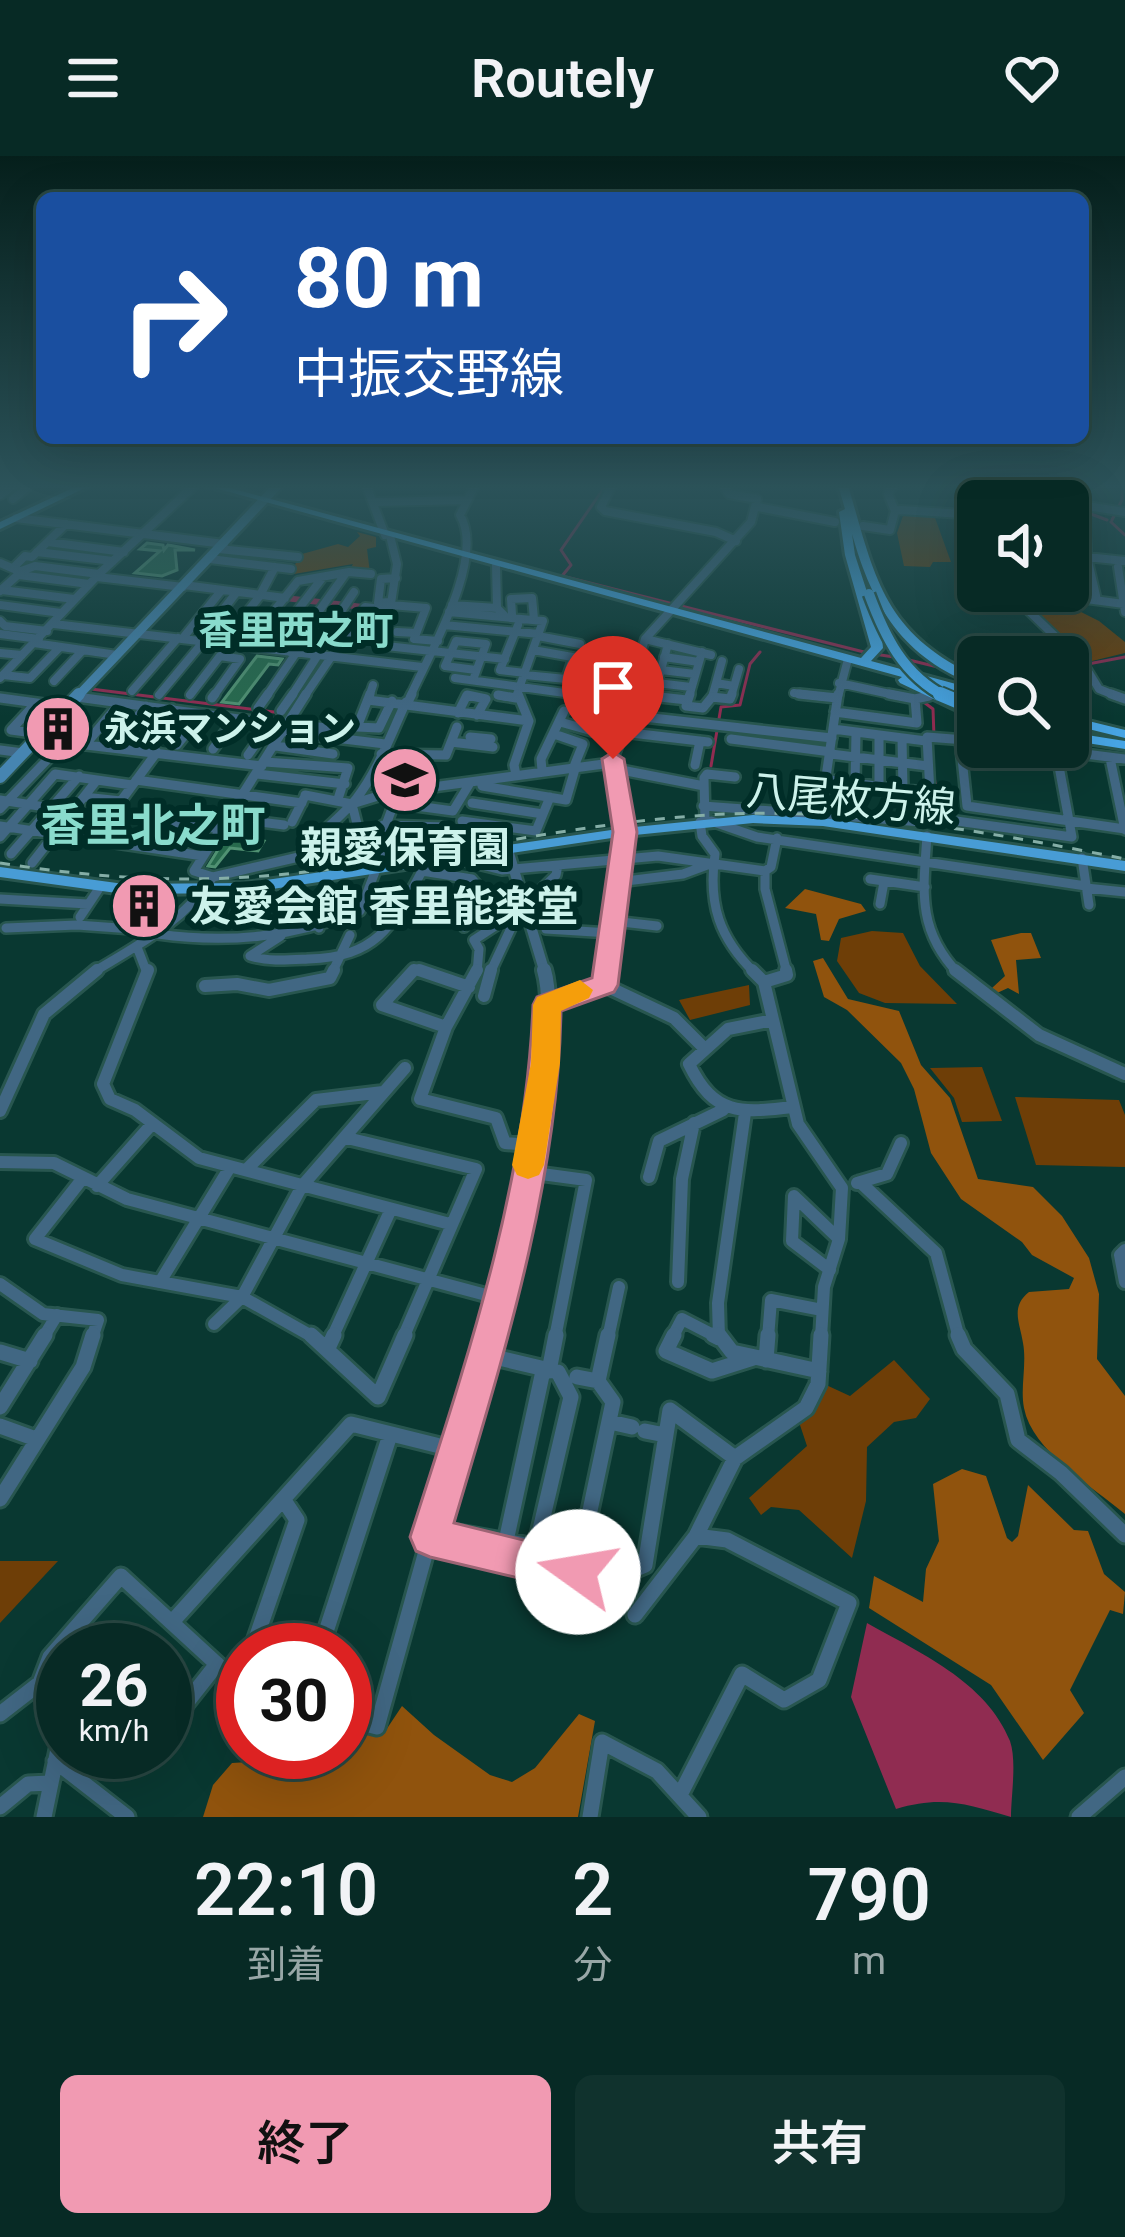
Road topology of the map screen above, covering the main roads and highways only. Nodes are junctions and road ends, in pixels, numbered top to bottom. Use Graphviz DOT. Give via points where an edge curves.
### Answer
graph roads {
  1 [pos="206,563"];
  2 [pos="488,563"];
  3 [pos="855,563"];
  4 [pos="860,563"];
  5 [pos="865,563"];
  6 [pos="892,624"];
  7 [pos="871,652"];
  8 [pos="890,671"];
  9 [pos="957,674"];
  10 [pos="957,682"];
  11 [pos="957,685"];
  12 [pos="957,703"];
  13 [pos="957,707"];
  14 [pos="1089,715"];
  15 [pos="1125,724"];
  16 [pos="1089,727"];
  17 [pos="1089,736"];
  18 [pos="1125,740"];
  19 [pos="0,777"];
  20 [pos="1125,866"];
  21 [pos="1,873"];
  1 -- 19 [label="main road"];
  2 -- 7 [label="highway" via="848,659"];
  3 -- 7 [label="highway"];
  4 -- 12 [label="highway, bridge" via="884,638 905,669"];
  5 -- 6 [label="highway"];
  6 -- 7 [label="highway"];
  6 -- 9 [label="highway"];
  7 -- 8 [label="highway"];
  7 -- 10 [label="highway"];
  8 -- 11 [label="highway"];
  8 -- 13 [label="highway" via="922,697"];
  14 -- 15 [label="highway"];
  16 -- 18 [label="highway"];
  17 -- 18 [label="highway"];
  20 -- 21 [label="main road, 八尾枚方線" via="822,817 705,818 328,880 100,886"];
}
